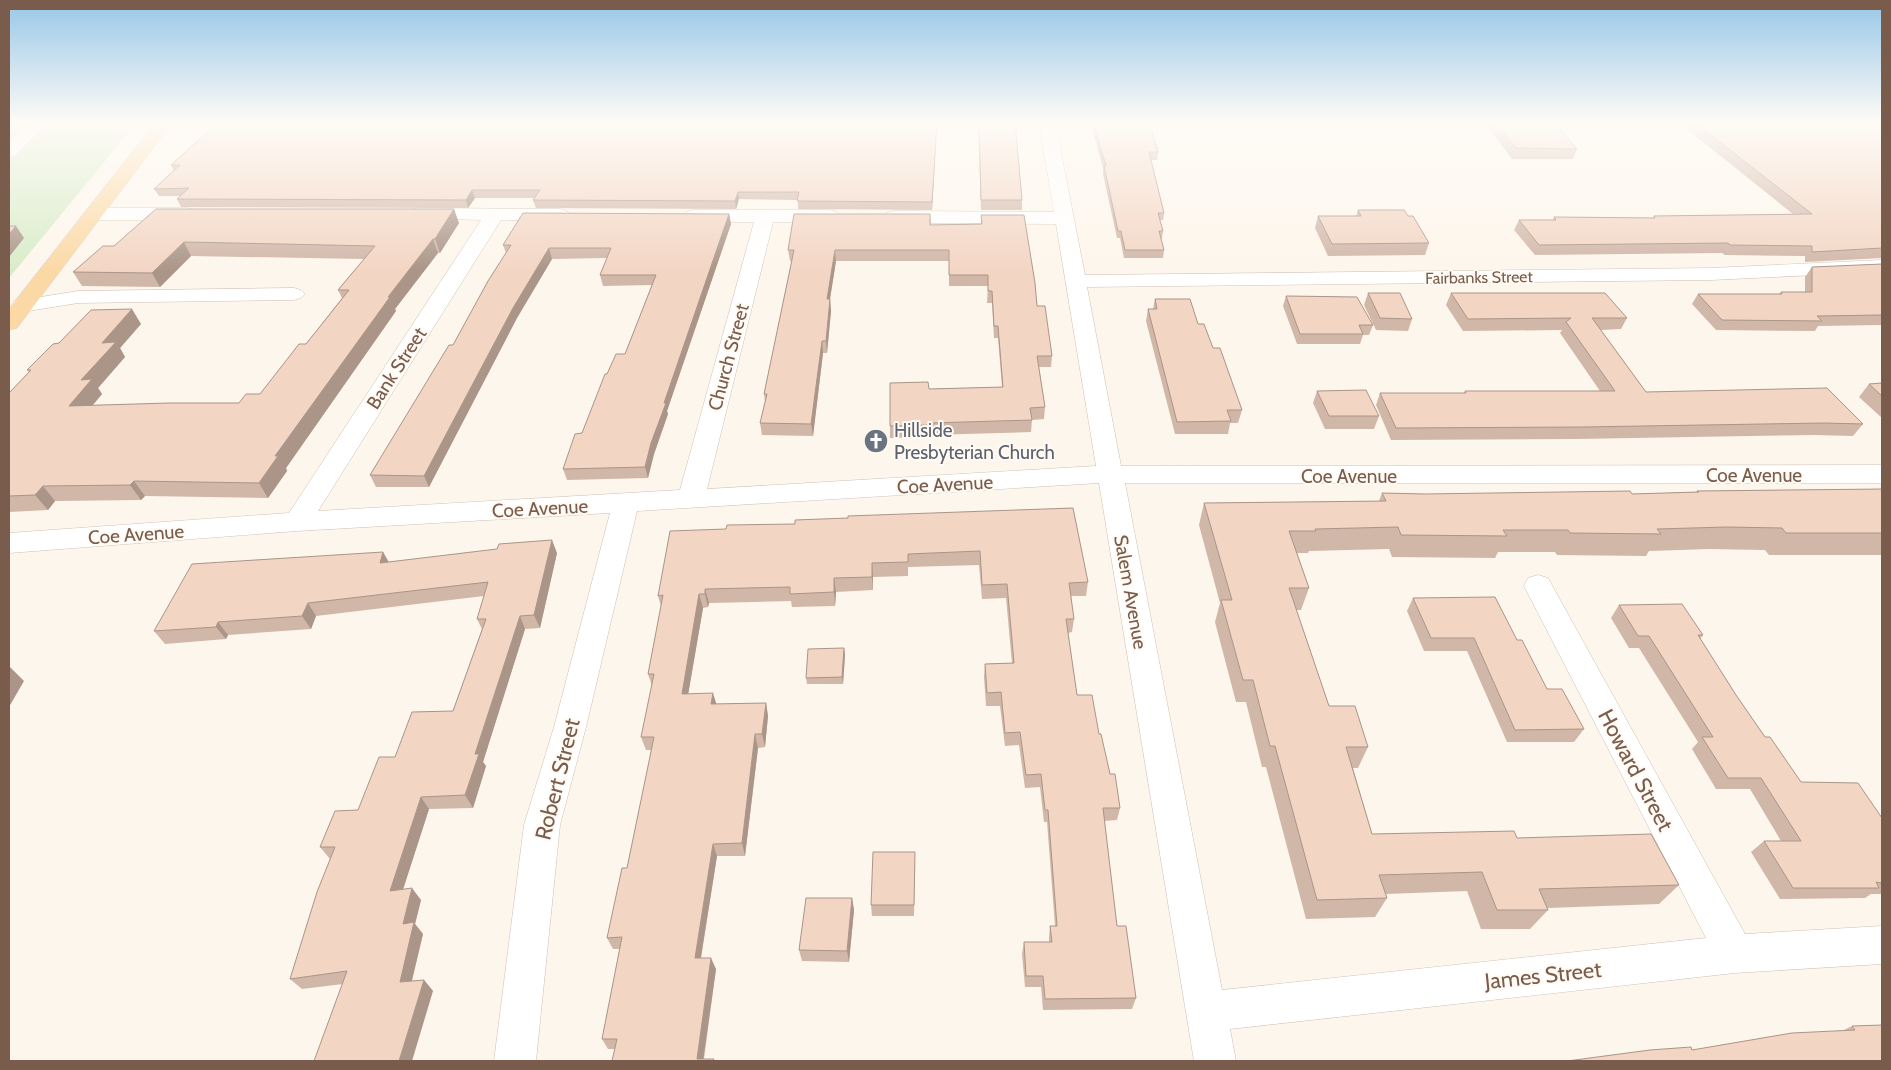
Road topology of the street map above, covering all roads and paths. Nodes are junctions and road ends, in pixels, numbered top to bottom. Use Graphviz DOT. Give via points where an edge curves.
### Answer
graph roads {
  1 [pos="127,172"];
  2 [pos="1056,172"];
  3 [pos="94,214"];
  4 [pos="202,214"];
  5 [pos="398,214"];
  6 [pos="496,214"];
  7 [pos="575,215"];
  8 [pos="675,215"];
  9 [pos="764,216"];
  10 [pos="852,216"];
  11 [pos="871,217"];
  12 [pos="1065,218"];
  13 [pos="1882,266"];
  14 [pos="1076,281"];
  15 [pos="294,294"];
  16 [pos="22,306"];
  17 [pos="9,323"];
  18 [pos="1110,474"];
  19 [pos="1882,474"];
  20 [pos="691,499"];
  21 [pos="626,502"];
  22 [pos="297,522"];
  23 [pos="9,543"];
  24 [pos="1538,586"];
  25 [pos="1882,945"];
  26 [pos="1735,954"];
  27 [pos="1205,1012"];
  28 [pos="515,1061"];
  29 [pos="1215,1061"];
  1 -- 3 [label="main road"];
  2 -- 12 [label="street, Salem Avenue"];
  3 -- 4 [label="street"];
  3 -- 16 [label="main road"];
  5 -- 6 [label="street"];
  6 -- 7 [label="street"];
  6 -- 22 [label="street, Bank Street"];
  8 -- 9 [label="street"];
  9 -- 10 [label="street"];
  9 -- 20 [label="street, Church Street"];
  11 -- 12 [label="street"];
  12 -- 14 [label="street, Salem Avenue"];
  13 -- 14 [label="street, Fairbanks Street" via="1711,274"];
  14 -- 18 [label="street, Salem Avenue"];
  15 -- 16 [label="street" via="78,297"];
  16 -- 17 [label="main road"];
  18 -- 19 [label="street, Coe Avenue"];
  18 -- 20 [label="street, Coe Avenue"];
  18 -- 27 [label="street, Salem Avenue"];
  20 -- 21 [label="street, Coe Avenue"];
  21 -- 22 [label="street, Coe Avenue"];
  21 -- 28 [label="street, Robert Street" via="542,825"];
  22 -- 23 [label="street, Coe Avenue"];
  24 -- 26 [label="street, Howard Street"];
  25 -- 26 [label="street, James Street"];
  26 -- 27 [label="street, James Street"];
  27 -- 29 [label="street, Salem Avenue"];
}
